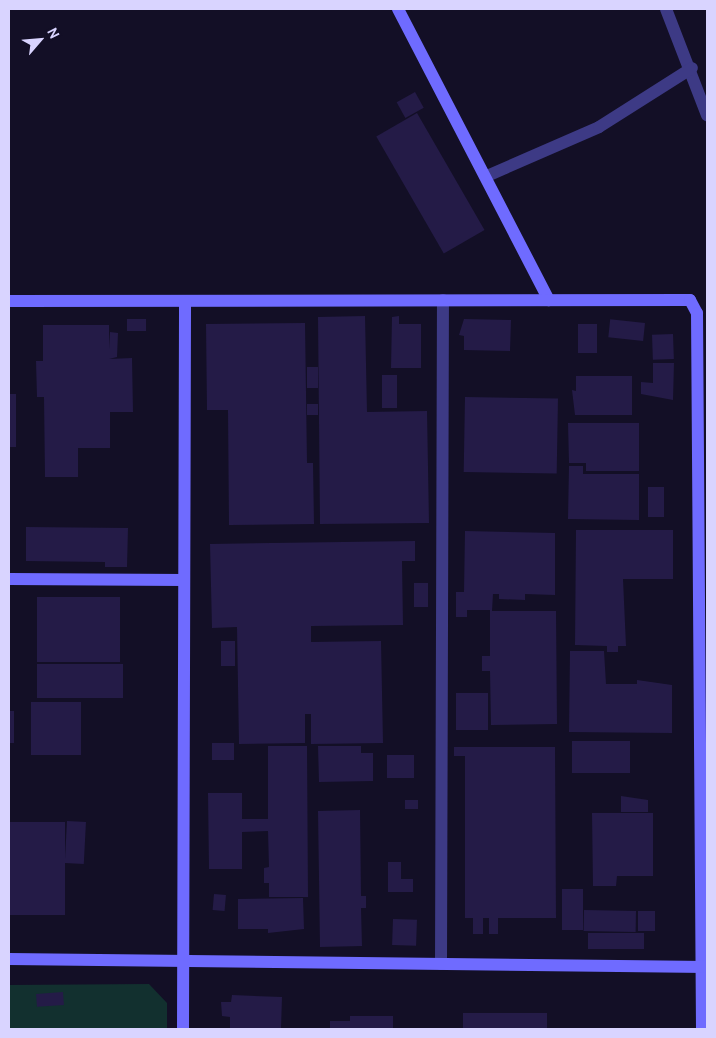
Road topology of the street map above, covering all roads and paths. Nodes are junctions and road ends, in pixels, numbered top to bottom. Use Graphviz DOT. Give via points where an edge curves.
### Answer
graph roads {
  1 [pos="398,9"];
  2 [pos="666,9"];
  3 [pos="692,68"];
  4 [pos="707,115"];
  5 [pos="488,176"];
  6 [pos="443,300"];
  7 [pos="550,300"];
  8 [pos="9,301"];
  9 [pos="185,302"];
  10 [pos="9,580"];
  11 [pos="184,580"];
  12 [pos="183,958"];
  13 [pos="9,959"];
  14 [pos="440,964"];
  15 [pos="705,967"];
  16 [pos="183,1029"];
  17 [pos="702,1029"];
  1 -- 5 [label="street"];
  2 -- 3 [label="street"];
  3 -- 4 [label="street"];
  3 -- 5 [label="street" via="599,127"];
  5 -- 7 [label="street"];
  6 -- 7 [label="street"];
  6 -- 9 [label="street"];
  6 -- 14 [label="street"];
  7 -- 15 [label="street" via="690,300 697,313"];
  8 -- 9 [label="street"];
  9 -- 11 [label="street"];
  10 -- 11 [label="street"];
  11 -- 12 [label="street"];
  12 -- 13 [label="street"];
  12 -- 14 [label="street"];
  12 -- 16 [label="street"];
  14 -- 15 [label="street"];
  15 -- 17 [label="street"];
}
